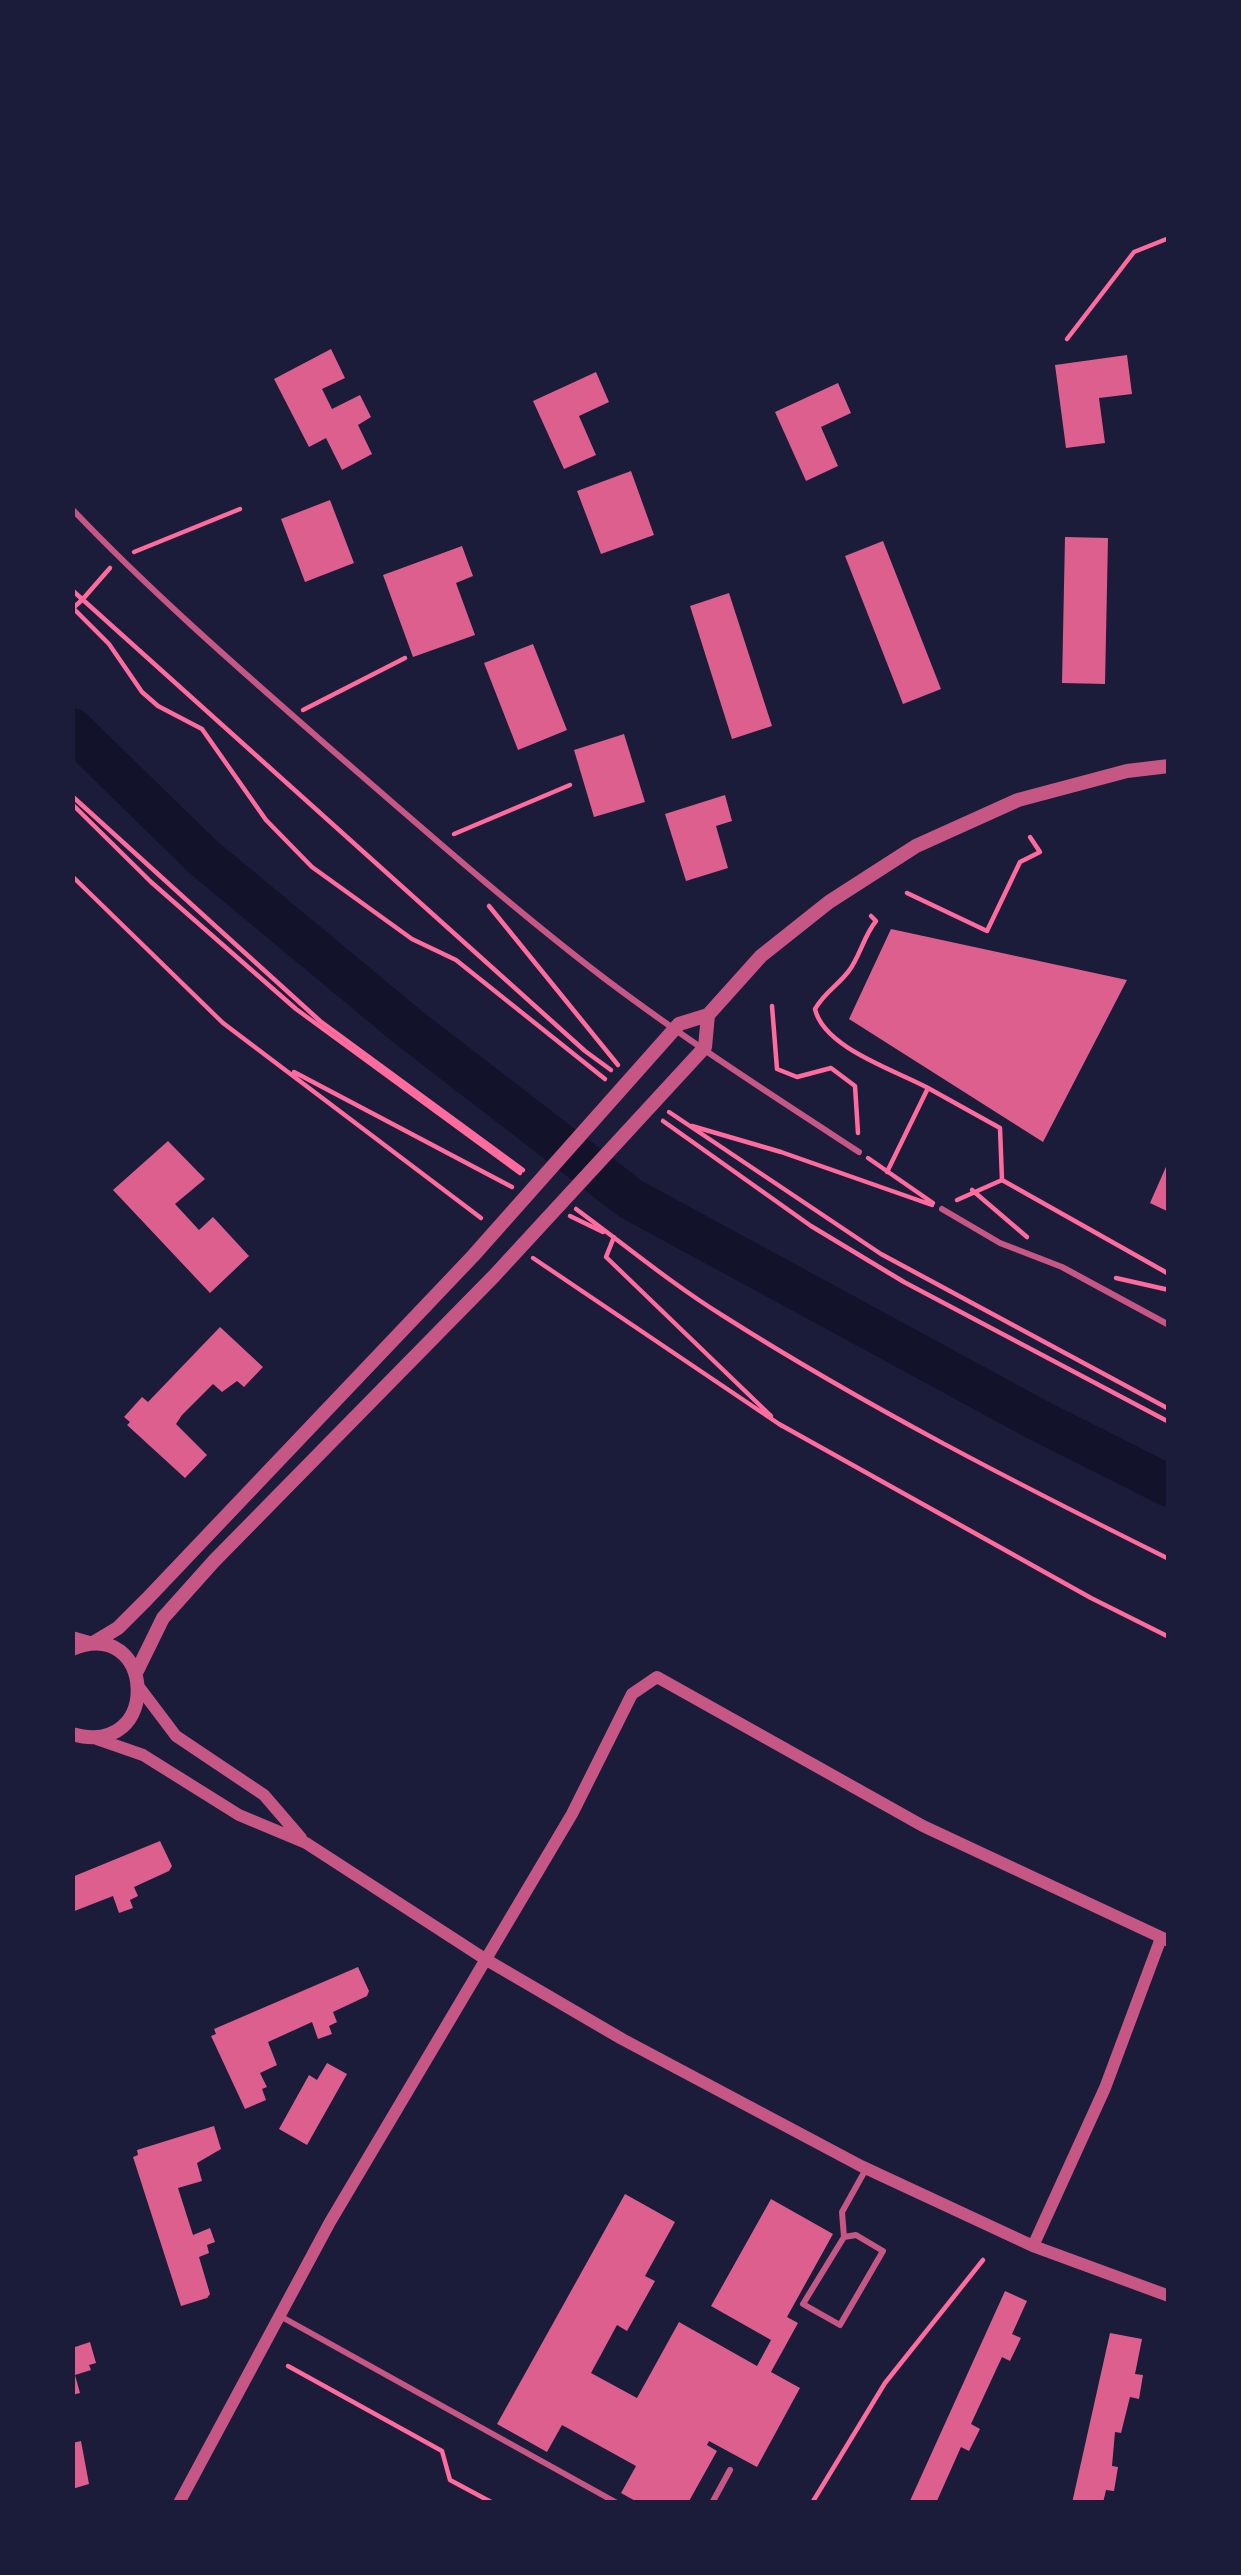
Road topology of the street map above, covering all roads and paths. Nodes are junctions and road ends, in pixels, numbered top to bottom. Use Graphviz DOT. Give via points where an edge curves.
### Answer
graph roads {
  1 [pos="1169,238"];
  2 [pos="1067,339"];
  3 [pos="72,509"];
  4 [pos="240,509"];
  5 [pos="119,558"];
  6 [pos="72,590"];
  7 [pos="82,600"];
  8 [pos="72,608"];
  9 [pos="405,658"];
  10 [pos="293,715"];
  11 [pos="1169,766"];
  12 [pos="570,785"];
  13 [pos="72,800"];
  14 [pos="1030,837"];
  15 [pos="437,841"];
  16 [pos="72,876"];
  17 [pos="478,892"];
  18 [pos="907,893"];
  19 [pos="871,916"];
  20 [pos="772,1006"];
  21 [pos="708,1015"];
  22 [pos="928,1088"];
  23 [pos="620,1090"];
  24 [pos="655,1102"];
  25 [pos="658,1117"];
  26 [pos="686,1124"];
  27 [pos="859,1152"];
  28 [pos="887,1172"];
  29 [pos="524,1173"];
  30 [pos="1003,1180"];
  31 [pos="520,1191"];
  32 [pos="560,1199"];
  33 [pos="942,1209"];
  34 [pos="559,1210"];
  35 [pos="614,1237"];
  36 [pos="1169,1274"];
  37 [pos="1169,1325"];
  38 [pos="1169,1409"];
  39 [pos="1169,1422"];
  40 [pos="1169,1559"];
  41 [pos="72,1637"];
  42 [pos="1169,1637"];
  43 [pos="93,1643"];
  44 [pos="72,1649"];
  45 [pos="138,1679"];
  46 [pos="82,1739"];
  47 [pos="305,1843"];
  48 [pos="1165,1939"];
  49 [pos="484,1959"];
  50 [pos="866,2169"];
  51 [pos="844,2236"];
  52 [pos="1033,2246"];
  53 [pos="983,2260"];
  54 [pos="1169,2296"];
  55 [pos="280,2316"];
  56 [pos="288,2366"];
  57 [pos="730,2470"];
  58 [pos="176,2503"];
  59 [pos="493,2503"];
  60 [pos="616,2503"];
  61 [pos="712,2503"];
  62 [pos="812,2503"];
  1 -- 2 [label="path" via="1134,252"];
  3 -- 5 [label="lane"];
  4 -- 5 [label="path"];
  5 -- 7 [label="path"];
  5 -- 10 [label="lane"];
  6 -- 7 [label="path"];
  7 -- 8 [label="path"];
  7 -- 17 [label="path" via="585,1051 623,1076"];
  8 -- 23 [label="path" via="142,692 202,729 266,820 312,867 412,939 456,960"];
  9 -- 10 [label="path"];
  10 -- 15 [label="lane"];
  11 -- 21 [label="street" via="1018,800 916,846 761,956"];
  12 -- 15 [label="path"];
  13 -- 29 [label="path" via="320,1021"];
  14 -- 18 [label="path" via="1040,852 1020,862 987,931"];
  15 -- 27 [label="lane" via="603,977"];
  16 -- 31 [label="path" via="223,1023 279,1064"];
  19 -- 22 [label="path" via="876,921 849,971 815,1009 818,1022 877,1065"];
  20 -- 27 [label="path" via="777,1069 797,1077 831,1069 855,1086"];
  21 -- 43 [label="street" via="679,1024 473,1256 147,1599"];
  21 -- 45 [label="street" via="705,1047 163,1618"];
  22 -- 28 [label="path"];
  22 -- 30 [label="path" via="1000,1128"];
  24 -- 26 [label="path"];
  25 -- 39 [label="path" via="886,1271"];
  26 -- 33 [label="path"];
  26 -- 38 [label="path" via="881,1254"];
  27 -- 28 [label="path"];
  28 -- 33 [label="path"];
  30 -- 33 [label="path"];
  30 -- 36 [label="path"];
  32 -- 35 [label="path"];
  33 -- 37 [label="lane"];
  34 -- 35 [label="path"];
  35 -- 40 [label="path" via="830,1380"];
  35 -- 42 [label="path" via="606,1257 793,1435"];
  41 -- 43 [label="street"];
  43 -- 44 [label="street"];
  43 -- 45 [label="street" via="122,1653"];
  45 -- 46 [label="street" via="136,1709 124,1724"];
  45 -- 47 [label="street" via="176,1736 264,1795"];
  46 -- 47 [label="street" via="143,1755 239,1815"];
  47 -- 49 [label="street"];
  48 -- 49 [label="street" via="923,1826 657,1677 632,1694 572,1814"];
  48 -- 52 [label="street"];
  49 -- 50 [label="street"];
  49 -- 55 [label="street"];
  50 -- 51 [label="lane" via="842,2212"];
  50 -- 52 [label="street"];
  51 -- 51 [label="lane" via="803,2304 840,2325 883,2251"];
  52 -- 54 [label="street"];
  53 -- 62 [label="path" via="885,2383"];
  55 -- 58 [label="street"];
  55 -- 60 [label="lane"];
  56 -- 59 [label="path" via="442,2451 450,2480"];
  57 -- 61 [label="lane"];
}
